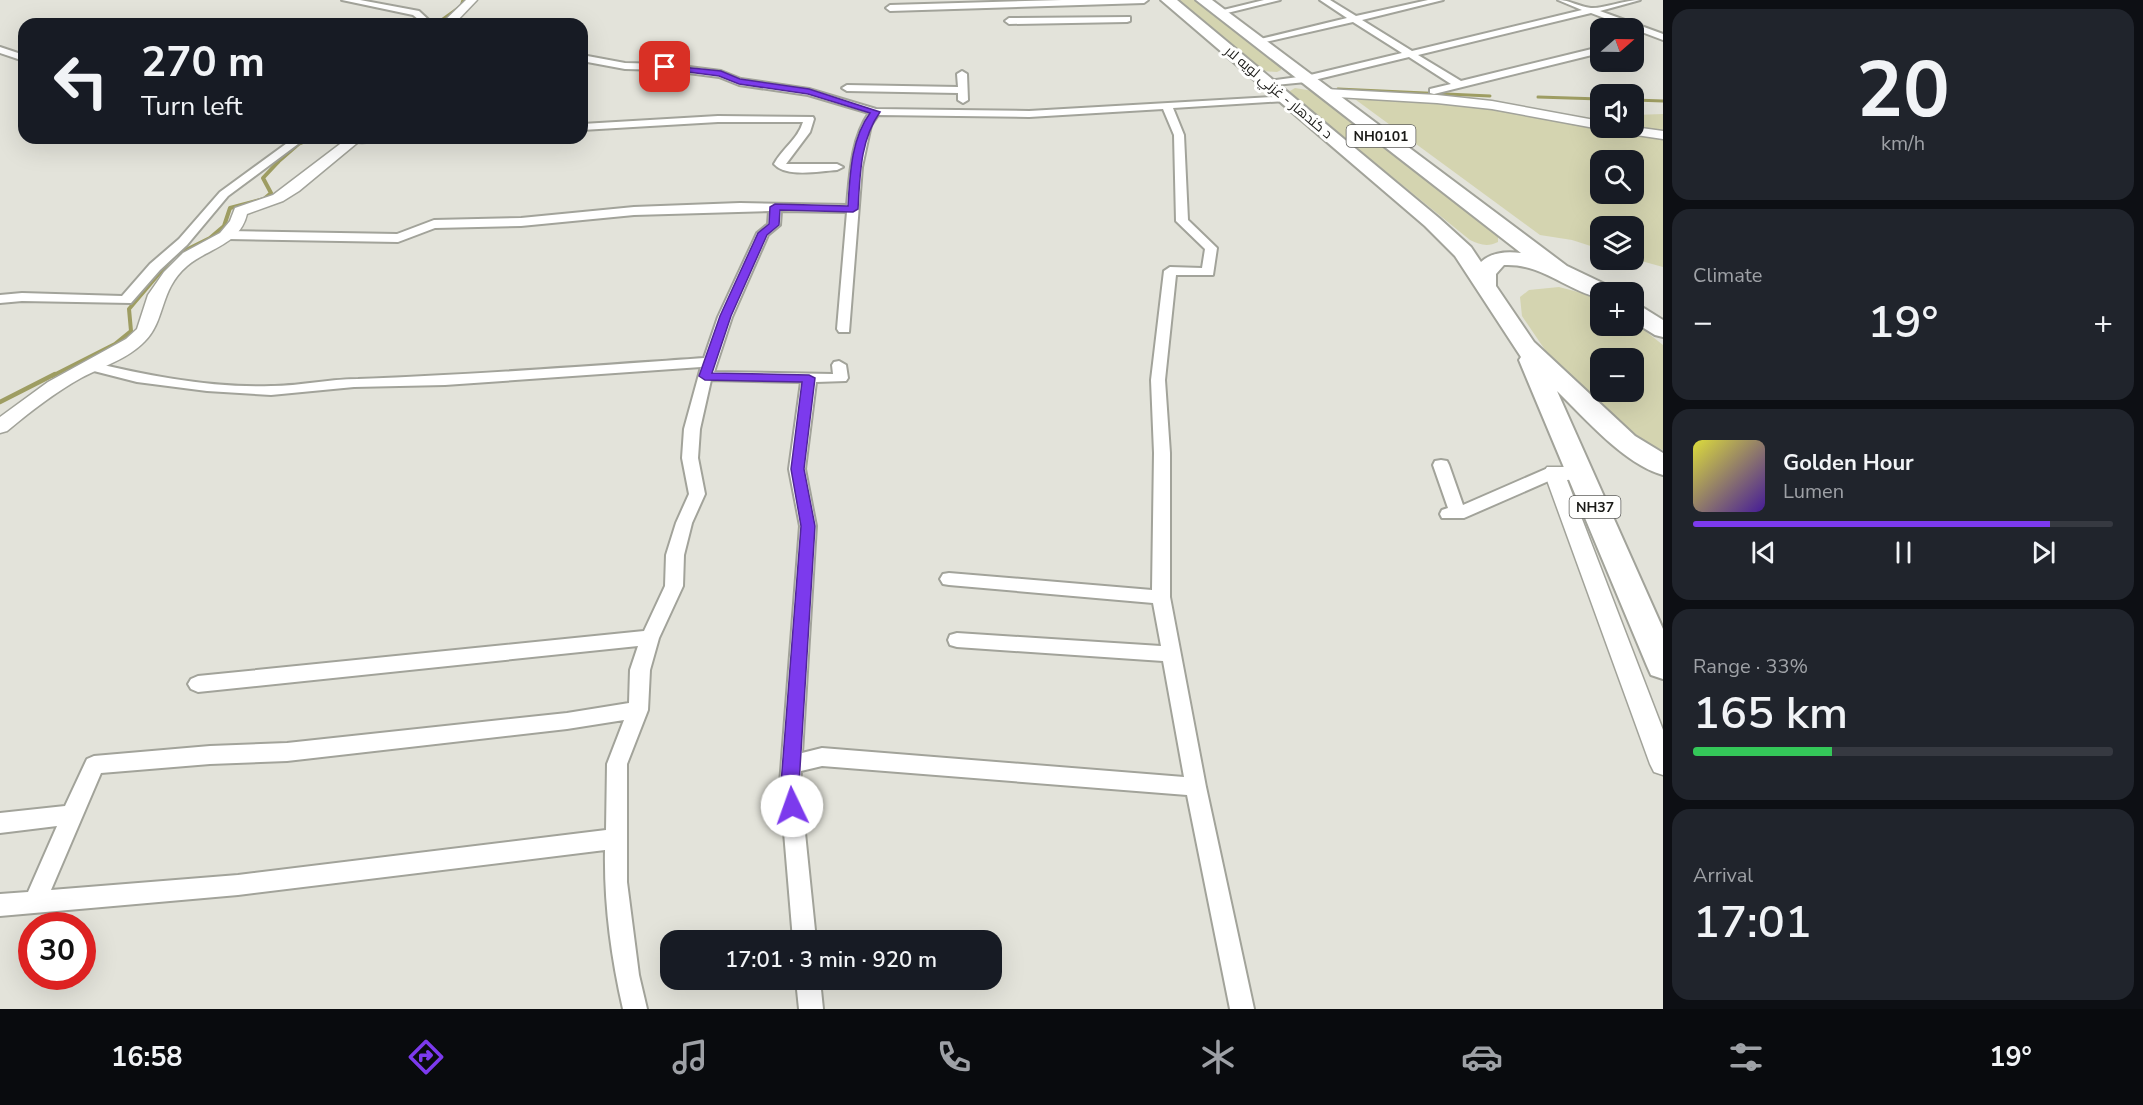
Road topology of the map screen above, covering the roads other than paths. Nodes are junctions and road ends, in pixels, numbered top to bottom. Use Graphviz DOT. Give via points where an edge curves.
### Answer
graph roads {
  1 [pos="346,0"];
  2 [pos="472,0"];
  3 [pos="1144,0"];
  4 [pos="1168,0"];
  5 [pos="1203,0"];
  6 [pos="1276,0"];
  7 [pos="1324,0"];
  8 [pos="1439,0"];
  9 [pos="1562,0"];
  10 [pos="1636,0"];
  11 [pos="1066,3"];
  12 [pos="890,8"];
  13 [pos="1592,11"];
  14 [pos="1219,12"];
  15 [pos="422,18"];
  16 [pos="453,18"];
  17 [pos="1127,19"];
  18 [pos="1354,19"];
  19 [pos="1071,20"];
  20 [pos="1009,21"];
  21 [pos="1661,35"];
  22 [pos="1644,39"];
  23 [pos="1257,41"];
  24 [pos="0,50"];
  25 [pos="1590,52"];
  26 [pos="1410,54"];
  27 [pos="18,56"];
  28 [pos="588,59"];
  29 [pos="962,74"];
  30 [pos="1306,79"];
  31 [pos="1268,84"];
  32 [pos="1460,85"];
  33 [pos="847,88"];
  34 [pos="963,90"];
  35 [pos="1434,91"];
  36 [pos="1325,93"];
  37 [pos="1286,98"];
  38 [pos="1167,105"];
  39 [pos="875,112"];
  40 [pos="964,113"];
  41 [pos="1590,123"];
  42 [pos="588,127"];
  43 [pos="1644,132"];
  44 [pos="1663,135"];
  45 [pos="293,144"];
  46 [pos="347,144"];
  47 [pos="837,167"];
  48 [pos="775,207"];
  49 [pos="853,209"];
  50 [pos="228,235"];
  51 [pos="1560,272"];
  52 [pos="1485,286"];
  53 [pos="1590,286"];
  54 [pos="0,299"];
  55 [pos="1644,318"];
  56 [pos="844,329"];
  57 [pos="1663,330"];
  58 [pos="1525,347"];
  59 [pos="838,365"];
  60 [pos="91,366"];
  61 [pos="708,369"];
  62 [pos="817,379"];
  63 [pos="0,427"];
  64 [pos="1442,465"];
  65 [pos="1663,466"];
  66 [pos="1565,468"];
  67 [pos="949,579"];
  68 [pos="1161,597"];
  69 [pos="650,638"];
  70 [pos="957,640"];
  71 [pos="1171,654"];
  72 [pos="1663,666"];
  73 [pos="198,684"];
  74 [pos="638,710"];
  75 [pos="1663,764"];
  76 [pos="791,765"];
  77 [pos="1196,787"];
  78 [pos="73,815"];
  79 [pos="0,823"];
  80 [pos="616,838"];
  81 [pos="35,901"];
  82 [pos="0,905"];
  83 [pos="803,930"];
  84 [pos="809,990"];
  85 [pos="635,1009"];
  86 [pos="811,1009"];
  87 [pos="1242,1009"];
  1 -- 15 [label="street" via="416,13"];
  2 -- 16 [label="street"];
  3 -- 11 [label="street"];
  4 -- 31 [label="highway, د کندهار - غزني لويه لار / NH0101"];
  5 -- 14 [label="highway, د کندهار - غزني لويه لار / NH0101"];
  6 -- 14 [label="street"];
  7 -- 18 [label="street"];
  8 -- 18 [label="street"];
  9 -- 13 [label="street"];
  10 -- 13 [label="street"];
  11 -- 12 [label="street"];
  11 -- 19 [label="street"];
  13 -- 21 [label="street"];
  13 -- 26 [label="street"];
  14 -- 23 [label="highway, د کندهار - غزني لويه لار / NH0101"];
  17 -- 19 [label="street"];
  18 -- 23 [label="street"];
  18 -- 26 [label="street"];
  19 -- 20 [label="street"];
  21 -- 22 [label="street"];
  23 -- 30 [label="highway, د کندهار - غزني لويه لار / NH0101"];
  24 -- 27 [label="street"];
  25 -- 32 [label="street"];
  26 -- 30 [label="street"];
  26 -- 32 [label="street"];
  28 -- 39 [label="street" via="721,74 739,82 809,92"];
  29 -- 34 [label="street"];
  30 -- 31 [label="street"];
  30 -- 36 [label="highway, د کندهار - غزني لويه لار / NH0101"];
  31 -- 37 [label="highway, د کندهار - غزني لويه لار / NH0101"];
  32 -- 35 [label="street"];
  33 -- 34 [label="street"];
  34 -- 40 [label="street"];
  36 -- 41 [label="street" via="1492,105"];
  36 -- 51 [label="highway, د کندهار - غزني لويه لار / NH0101"];
  37 -- 38 [label="street"];
  37 -- 52 [label="highway, د کندهار - غزني لويه لار / NH0101" via="1432,222 1463,252"];
  38 -- 40 [label="street" via="1029,114"];
  38 -- 68 [label="street" via="1179,135 1182,221 1211,248 1208,272 1170,271 1158,380"];
  39 -- 40 [label="street"];
  39 -- 49 [label="street" via="866,125 856,167"];
  42 -- 47 [label="street" via="809,118 808,128 780,164 784,168"];
  43 -- 44 [label="street"];
  45 -- 54 [label="street" via="224,194 126,300"];
  46 -- 50 [label="street" via="278,198 240,211 239,222"];
  48 -- 49 [label="street"];
  48 -- 50 [label="street" via="634,211 521,222 434,224 398,238"];
  48 -- 61 [label="street" via="774,225 763,233 725,316"];
  49 -- 56 [label="street"];
  50 -- 60 [label="street" via="183,261 155,298 150,322 138,338"];
  51 -- 52 [label="highway, NH0101" via="1538,263 1499,260 1489,264 1483,273"];
  51 -- 53 [label="highway, د کندهار - غزني لويه لار / NH0101"];
  52 -- 58 [label="highway, د کندهار - غزني لويه لار / NH0101"];
  55 -- 57 [label="highway"];
  58 -- 65 [label="highway, د کندهار - غزني لويه لار / NH0101" via="1626,442"];
  58 -- 66 [label="highway, NH37"];
  59 -- 62 [label="street" via="841,378"];
  60 -- 61 [label="street" via="137,378 271,391 354,382"];
  60 -- 63 [label="street" via="39,395"];
  61 -- 62 [label="street"];
  61 -- 69 [label="street" via="692,429 690,458 697,494 675,555 674,586"];
  62 -- 76 [label="street" via="797,469 808,526"];
  64 -- 66 [label="street" via="1453,514"];
  66 -- 72 [label="highway, NH37"];
  66 -- 75 [label="street"];
  67 -- 68 [label="street"];
  68 -- 71 [label="street"];
  69 -- 73 [label="street"];
  69 -- 74 [label="street" via="640,670"];
  70 -- 71 [label="street"];
  71 -- 77 [label="street"];
  74 -- 78 [label="street" via="287,752 94,765"];
  74 -- 80 [label="street" via="616,764"];
  76 -- 77 [label="street" via="822,757"];
  76 -- 83 [label="street"];
  77 -- 87 [label="street"];
  78 -- 79 [label="street"];
  78 -- 81 [label="street"];
  80 -- 81 [label="street" via="238,885"];
  80 -- 85 [label="street" via="616,882"];
  81 -- 82 [label="street"];
  84 -- 86 [label="street"];
}
